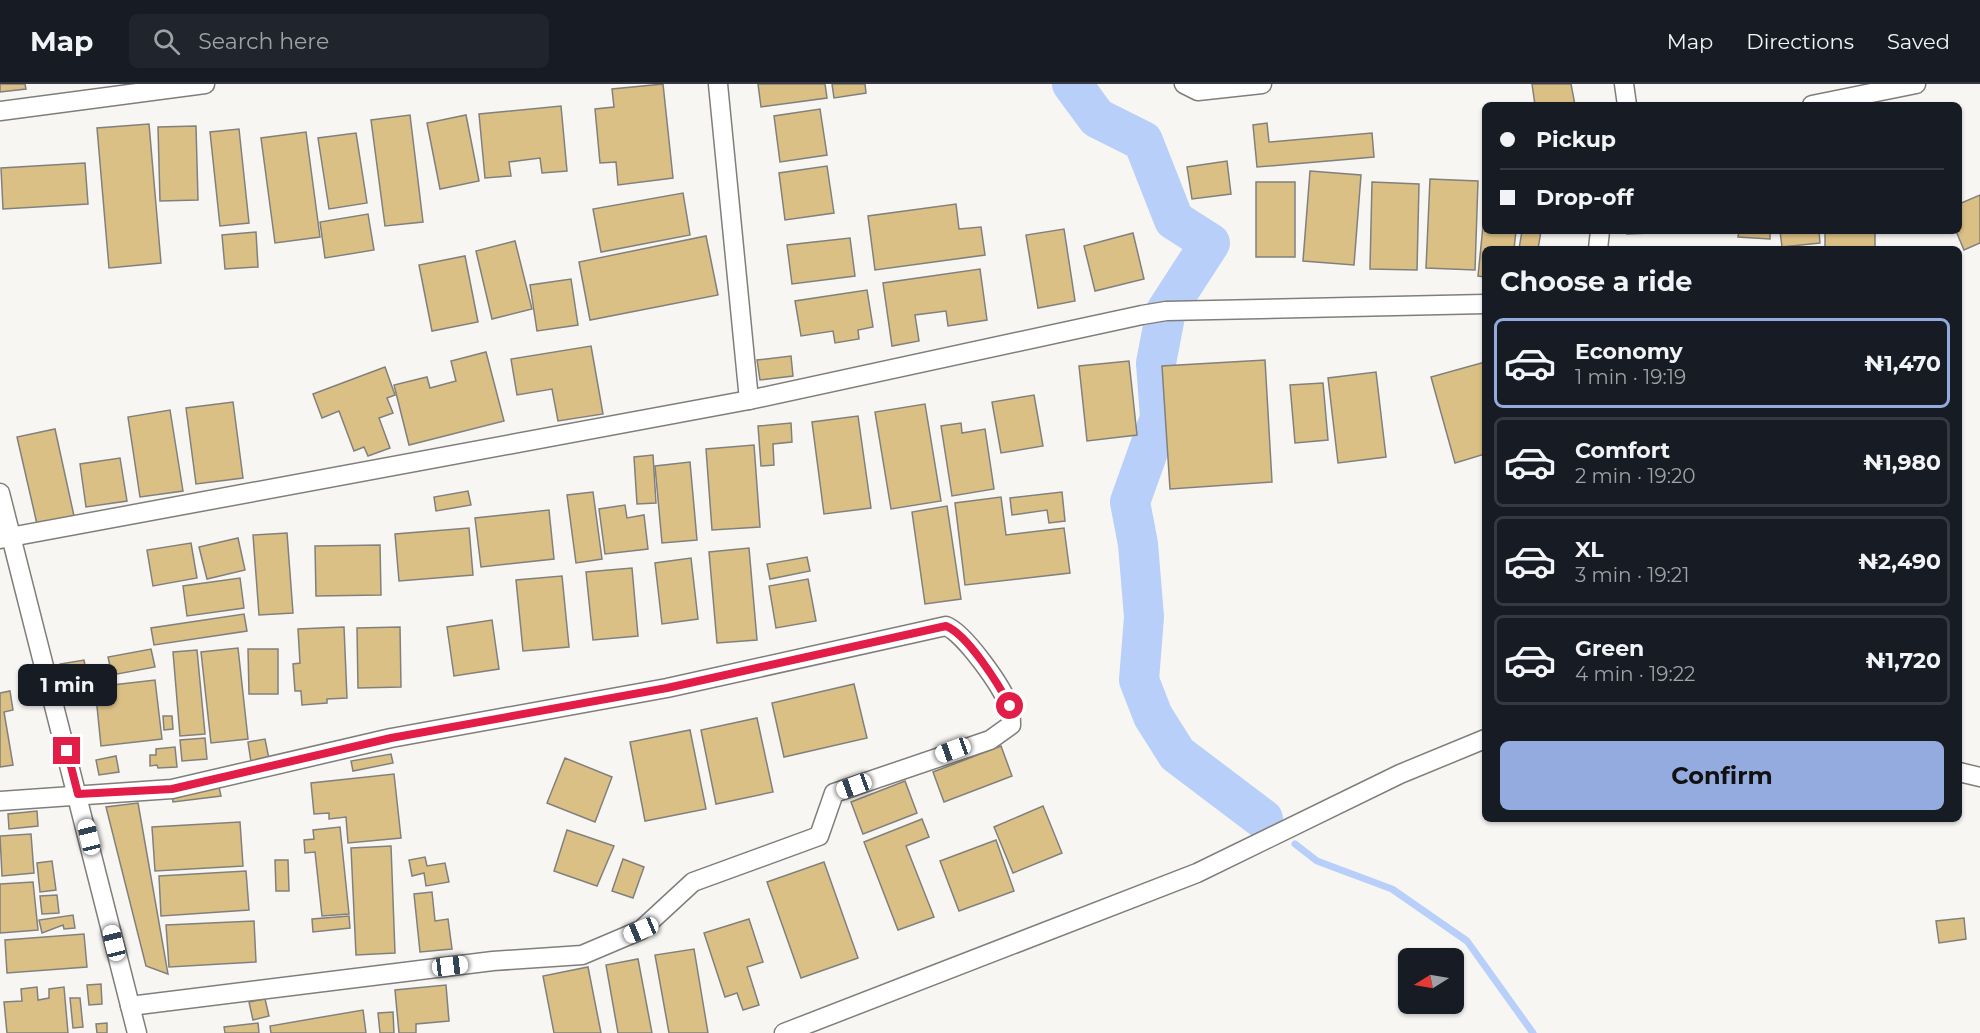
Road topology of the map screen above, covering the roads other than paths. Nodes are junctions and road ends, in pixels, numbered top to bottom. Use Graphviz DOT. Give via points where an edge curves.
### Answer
graph roads {
  1 [pos="205,84"];
  2 [pos="718,84"];
  3 [pos="1184,84"];
  4 [pos="1262,84"];
  5 [pos="1624,84"];
  6 [pos="1917,84"];
  7 [pos="1627,102"];
  8 [pos="1827,102"];
  9 [pos="0,111"];
  10 [pos="1482,304"];
  11 [pos="749,400"];
  12 [pos="0,493"];
  13 [pos="6,538"];
  14 [pos="1482,741"];
  15 [pos="1962,773"];
  16 [pos="1980,777"];
  17 [pos="78,794"];
  18 [pos="0,801"];
  19 [pos="130,1006"];
  20 [pos="137,1033"];
  21 [pos="784,1033"];
  1 -- 9 [label="street"];
  2 -- 11 [label="street"];
  3 -- 4 [label="street" via="1198,91"];
  5 -- 7 [label="street"];
  6 -- 8 [label="street"];
  10 -- 11 [label="street" via="1166,311"];
  11 -- 13 [label="street"];
  12 -- 13 [label="street"];
  13 -- 17 [label="street"];
  14 -- 21 [label="street" via="1409,770 1197,873"];
  15 -- 16 [label="street"];
  17 -- 18 [label="street"];
  17 -- 19 [label="street"];
  17 -- 19 [label="street" via="172,789 391,738 667,688 946,626 957,630 1010,706 1011,725 1005,732 834,793 819,836 693,882 641,930 582,954 493,961"];
  19 -- 20 [label="street"];
}
